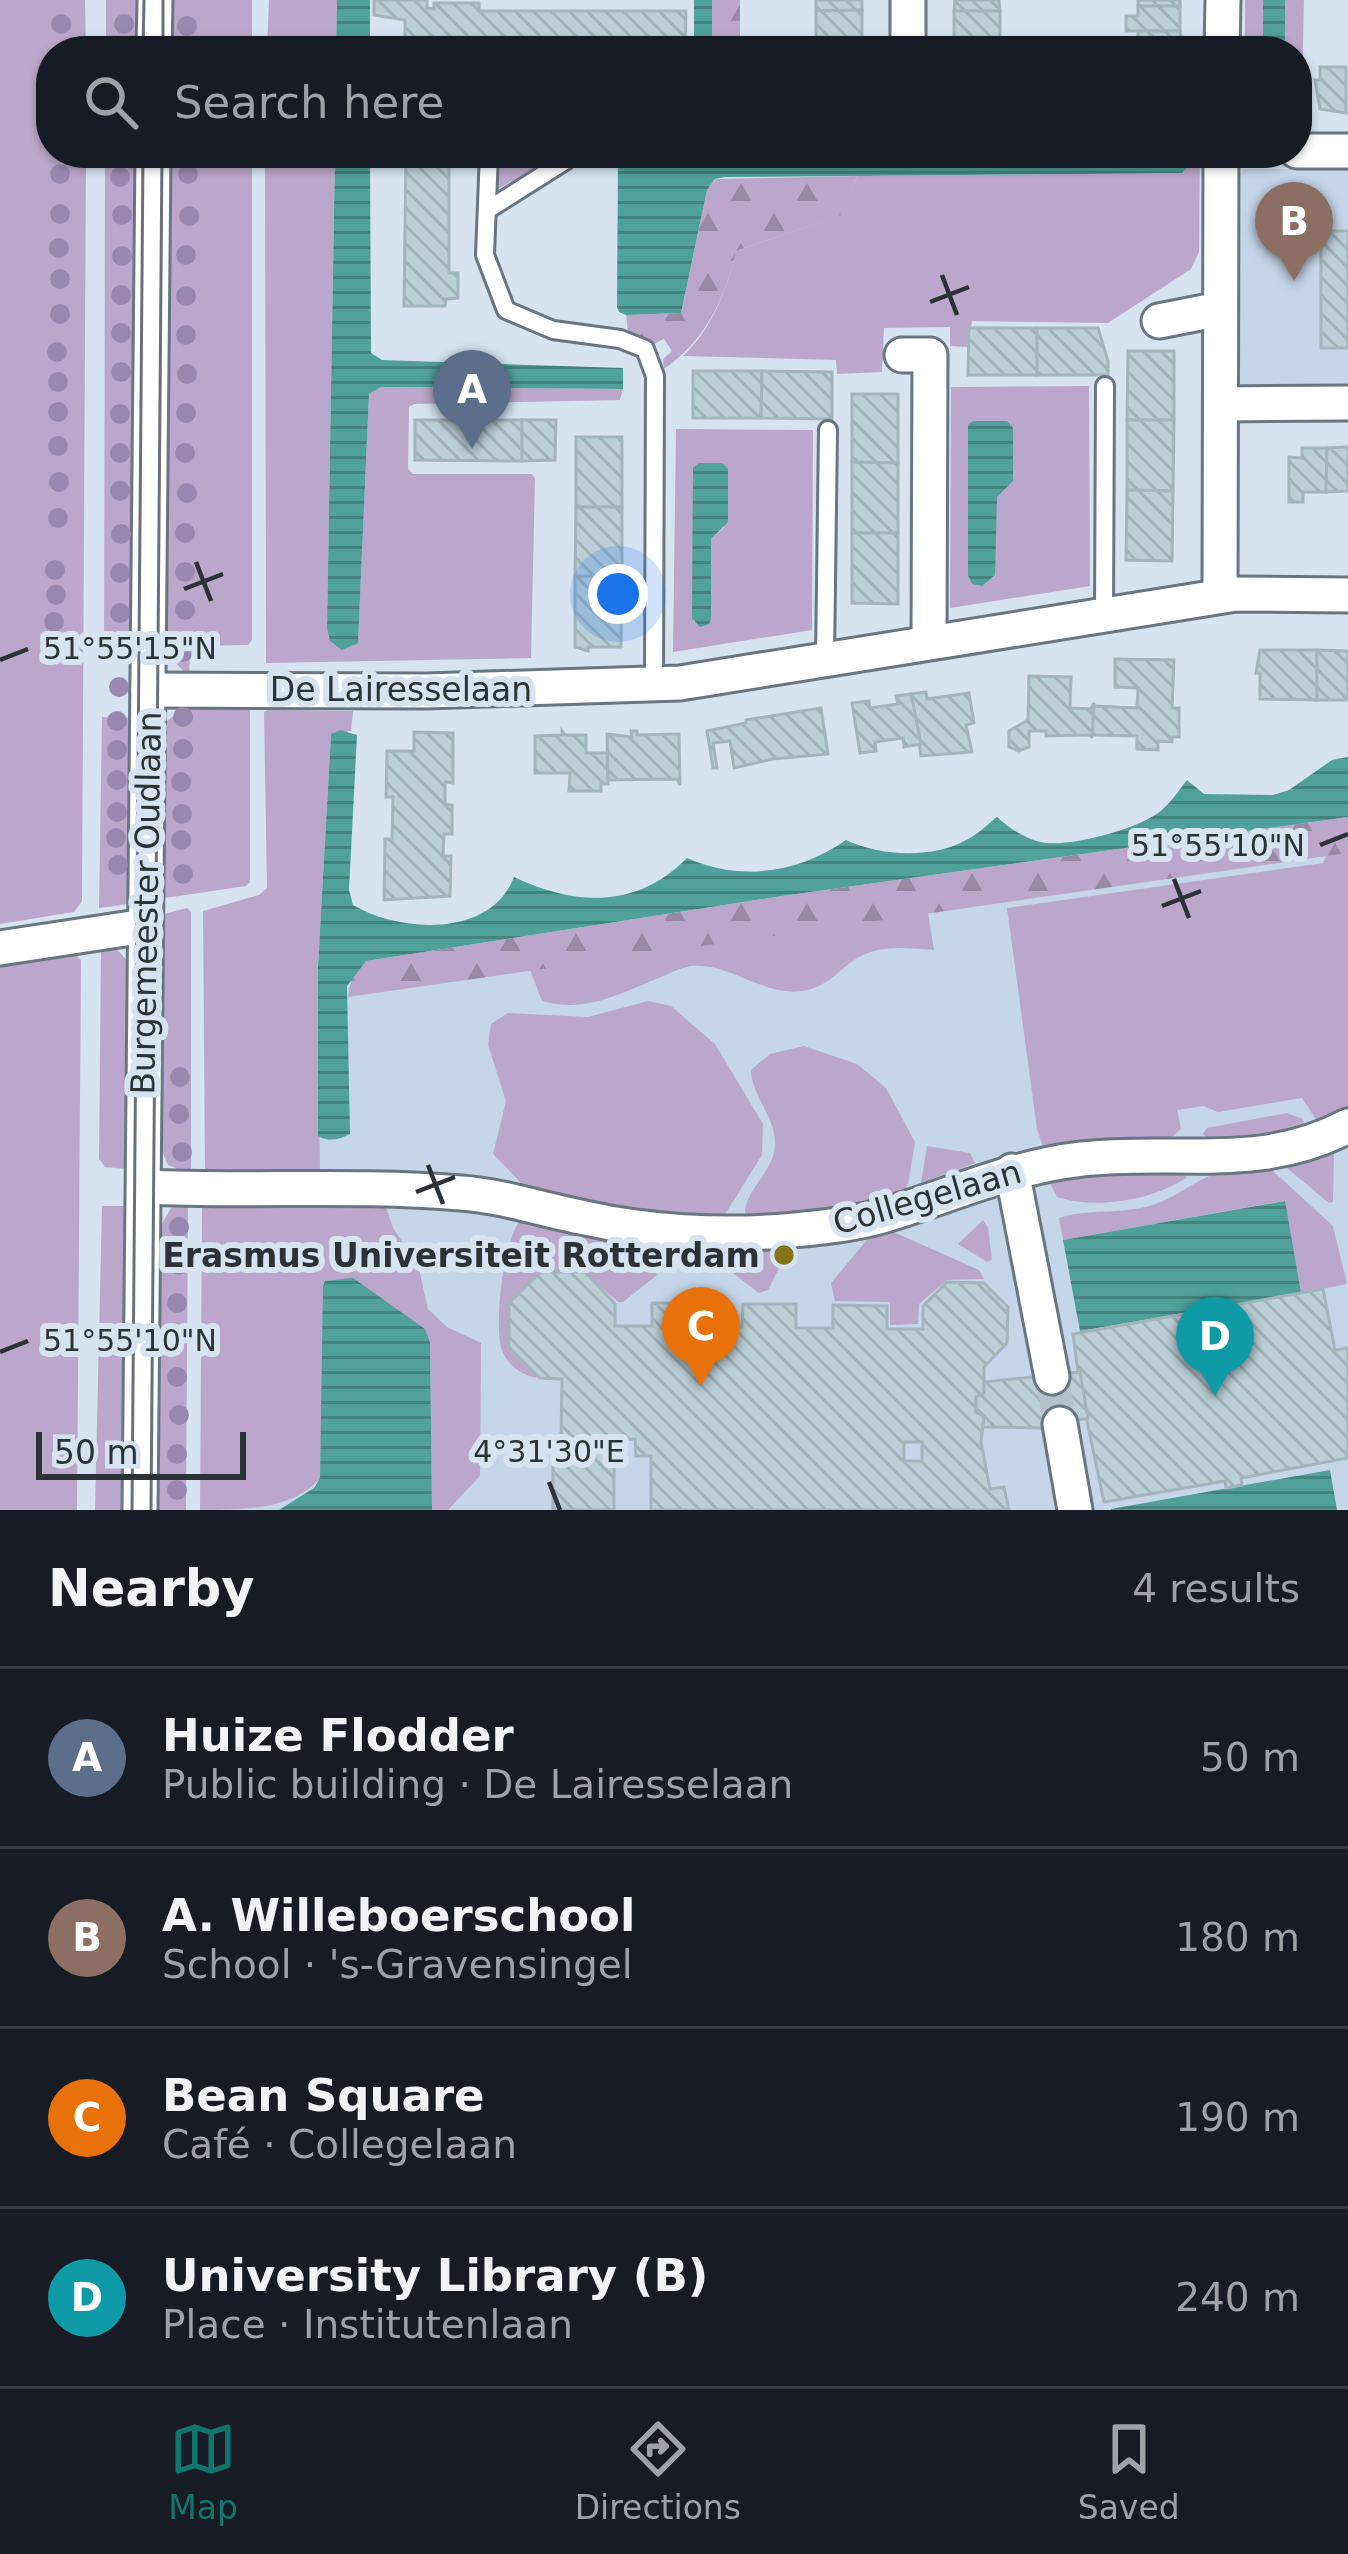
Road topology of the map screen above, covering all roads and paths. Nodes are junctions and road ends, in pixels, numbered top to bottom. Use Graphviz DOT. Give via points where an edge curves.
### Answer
graph roads {
  1 [pos="155,0"];
  2 [pos="908,0"];
  3 [pos="1222,0"];
  4 [pos="154,36"];
  5 [pos="908,36"];
  6 [pos="1222,36"];
  7 [pos="1312,151"];
  8 [pos="1348,151"];
  9 [pos="153,168"];
  10 [pos="488,168"];
  11 [pos="554,168"];
  12 [pos="1222,168"];
  13 [pos="489,209"];
  14 [pos="1220,309"];
  15 [pos="1160,321"];
  16 [pos="902,355"];
  17 [pos="1105,386"];
  18 [pos="1348,403"];
  19 [pos="1220,404"];
  20 [pos="828,430"];
  21 [pos="1348,595"];
  22 [pos="1220,596"];
  23 [pos="1104,615"];
  24 [pos="929,642"];
  25 [pos="825,659"];
  26 [pos="654,684"];
  27 [pos="148,690"];
  28 [pos="145,926"];
  29 [pos="0,948"];
  30 [pos="1348,1126"];
  31 [pos="1012,1171"];
  32 [pos="144,1187"];
  33 [pos="1052,1377"];
  34 [pos="1060,1424"];
  35 [pos="140,1510"];
  36 [pos="1076,1510"];
  1 -- 4 [label="street"];
  2 -- 5 [label="street"];
  3 -- 6 [label="street"];
  7 -- 8 [label="street"];
  9 -- 27 [label="street, Burgemeester Oudlaan"];
  10 -- 13 [label="lane"];
  11 -- 13 [label="lane"];
  12 -- 14 [label="street"];
  13 -- 26 [label="lane" via="485,255 506,310 553,330 645,349 655,376"];
  14 -- 15 [label="street"];
  14 -- 19 [label="street"];
  16 -- 24 [label="street" via="930,355"];
  17 -- 23 [label="lane"];
  18 -- 19 [label="street"];
  19 -- 22 [label="street"];
  20 -- 25 [label="lane"];
  21 -- 22 [label="street, De Lairesselaan"];
  22 -- 23 [label="street, De Lairesselaan"];
  23 -- 24 [label="street, De Lairesselaan"];
  24 -- 25 [label="street, De Lairesselaan"];
  25 -- 26 [label="street, De Lairesselaan"];
  26 -- 27 [label="street, De Lairesselaan"];
  27 -- 28 [label="street, Burgemeester Oudlaan"];
  28 -- 29 [label="street"];
  28 -- 32 [label="street, Burgemeester Oudlaan"];
  30 -- 31 [label="street, Collegelaan" via="1258,1156 1102,1156"];
  31 -- 32 [label="street, Collegelaan" via="880,1217 749,1233 618,1224 461,1193"];
  31 -- 33 [label="street"];
  32 -- 35 [label="street, Burgemeester Oudlaan"];
  34 -- 36 [label="street"];
}
